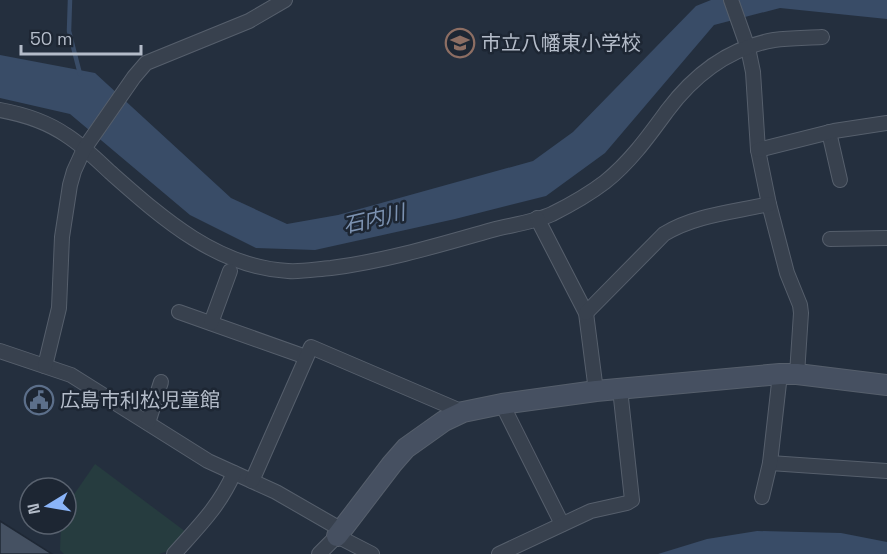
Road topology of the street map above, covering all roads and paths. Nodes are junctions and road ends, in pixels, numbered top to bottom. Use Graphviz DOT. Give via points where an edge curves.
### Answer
graph roads {
  1 [pos="285,0"];
  2 [pos="731,0"];
  3 [pos="822,37"];
  4 [pos="747,44"];
  5 [pos="0,110"];
  6 [pos="887,123"];
  7 [pos="830,132"];
  8 [pos="87,146"];
  9 [pos="758,150"];
  10 [pos="840,180"];
  11 [pos="769,204"];
  12 [pos="537,218"];
  13 [pos="887,238"];
  14 [pos="830,239"];
  15 [pos="230,271"];
  16 [pos="179,312"];
  17 [pos="586,313"];
  18 [pos="211,323"];
  19 [pos="0,351"];
  20 [pos="306,357"];
  21 [pos="45,366"];
  22 [pos="788,374"];
  23 [pos="161,382"];
  24 [pos="887,384"];
  25 [pos="620,389"];
  26 [pos="596,391"];
  27 [pos="502,404"];
  28 [pos="463,412"];
  29 [pos="148,423"];
  30 [pos="770,463"];
  31 [pos="887,471"];
  32 [pos="234,473"];
  33 [pos="252,481"];
  34 [pos="762,496"];
  35 [pos="562,524"];
  36 [pos="340,533"];
  37 [pos="174,554"];
  38 [pos="319,554"];
  39 [pos="372,554"];
  40 [pos="499,554"];
  1 -- 8 [label="street" via="249,21 146,63"];
  2 -- 4 [label="street"];
  3 -- 4 [label="street"];
  4 -- 9 [label="street" via="753,72"];
  4 -- 12 [label="street" via="687,85 644,143 604,183 580,199"];
  5 -- 8 [label="street" via="44,123"];
  6 -- 7 [label="street"];
  7 -- 9 [label="street"];
  7 -- 10 [label="street"];
  8 -- 12 [label="street" via="176,228 225,256 261,267 288,271 350,266"];
  8 -- 21 [label="street" via="70,185 58,308"];
  9 -- 11 [label="street"];
  11 -- 17 [label="street" via="691,221 664,234"];
  11 -- 22 [label="street" via="801,313"];
  12 -- 17 [label="street"];
  13 -- 14 [label="street"];
  15 -- 18 [label="street"];
  16 -- 18 [label="street"];
  17 -- 26 [label="street"];
  18 -- 20 [label="street"];
  19 -- 21 [label="street"];
  20 -- 28 [label="street" via="311,347"];
  20 -- 33 [label="street"];
  21 -- 29 [label="street" via="71,375"];
  22 -- 24 [label="street"];
  22 -- 25 [label="street"];
  22 -- 30 [label="street"];
  23 -- 29 [label="street"];
  25 -- 26 [label="street"];
  25 -- 35 [label="street" via="632,500"];
  26 -- 27 [label="street"];
  27 -- 28 [label="street"];
  27 -- 35 [label="street"];
  28 -- 36 [label="street" via="406,448"];
  29 -- 32 [label="street"];
  30 -- 31 [label="street"];
  30 -- 34 [label="street"];
  32 -- 33 [label="street"];
  32 -- 37 [label="street" via="212,513"];
  33 -- 36 [label="street" via="299,504"];
  35 -- 40 [label="street"];
  36 -- 38 [label="street"];
  36 -- 39 [label="street"];
}
